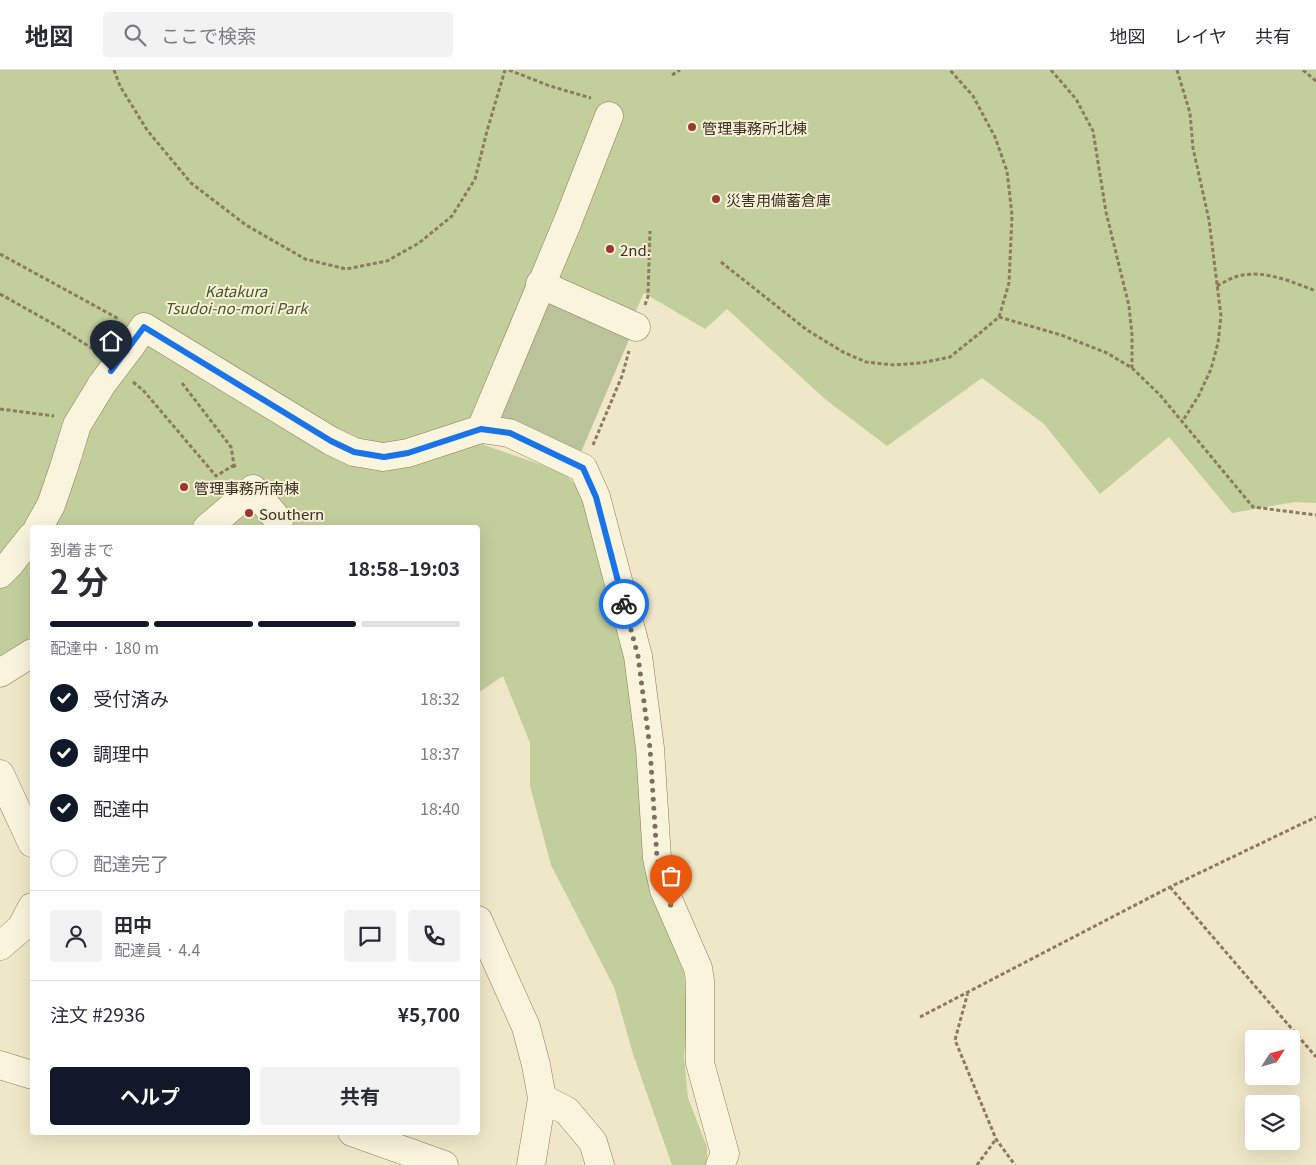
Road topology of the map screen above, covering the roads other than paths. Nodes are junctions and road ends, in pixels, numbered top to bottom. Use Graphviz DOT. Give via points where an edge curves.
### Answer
graph roads {
  1 [pos="600,107"];
  2 [pos="542,281"];
  3 [pos="636,327"];
  4 [pos="481,429"];
  5 [pos="40,525"];
  6 [pos="211,525"];
  7 [pos="278,525"];
  8 [pos="30,539"];
  9 [pos="0,574"];
  10 [pos="30,654"];
  11 [pos="0,673"];
  12 [pos="0,774"];
  13 [pos="7,811"];
  14 [pos="30,840"];
  15 [pos="30,911"];
  16 [pos="480,924"];
  17 [pos="0,946"];
  18 [pos="0,1064"];
  19 [pos="30,1074"];
  20 [pos="542,1098"];
  21 [pos="360,1135"];
  22 [pos="444,1165"];
  23 [pos="530,1165"];
  24 [pos="600,1165"];
  25 [pos="720,1165"];
  1 -- 2 [label="street" via="568,220"];
  2 -- 3 [label="street"];
  2 -- 4 [label="street"];
  4 -- 5 [label="street, bridge" via="408,453 384,457 354,452 144,327 102,384 77,425 51,505"];
  4 -- 25 [label="street" via="510,433 583,468 596,497 638,656 650,748 657,858 664,890 698,968 700,1063 725,1154"];
  6 -- 7 [label="street" via="253,489 280,521"];
  8 -- 9 [label="street"];
  10 -- 11 [label="street"];
  12 -- 13 [label="street"];
  13 -- 14 [label="street"];
  15 -- 17 [label="street" via="21,928"];
  16 -- 20 [label="street" via="526,1027"];
  18 -- 19 [label="street"];
  20 -- 23 [label="street"];
  20 -- 24 [label="street" via="567,1111 593,1142"];
  21 -- 22 [label="street"];
}
